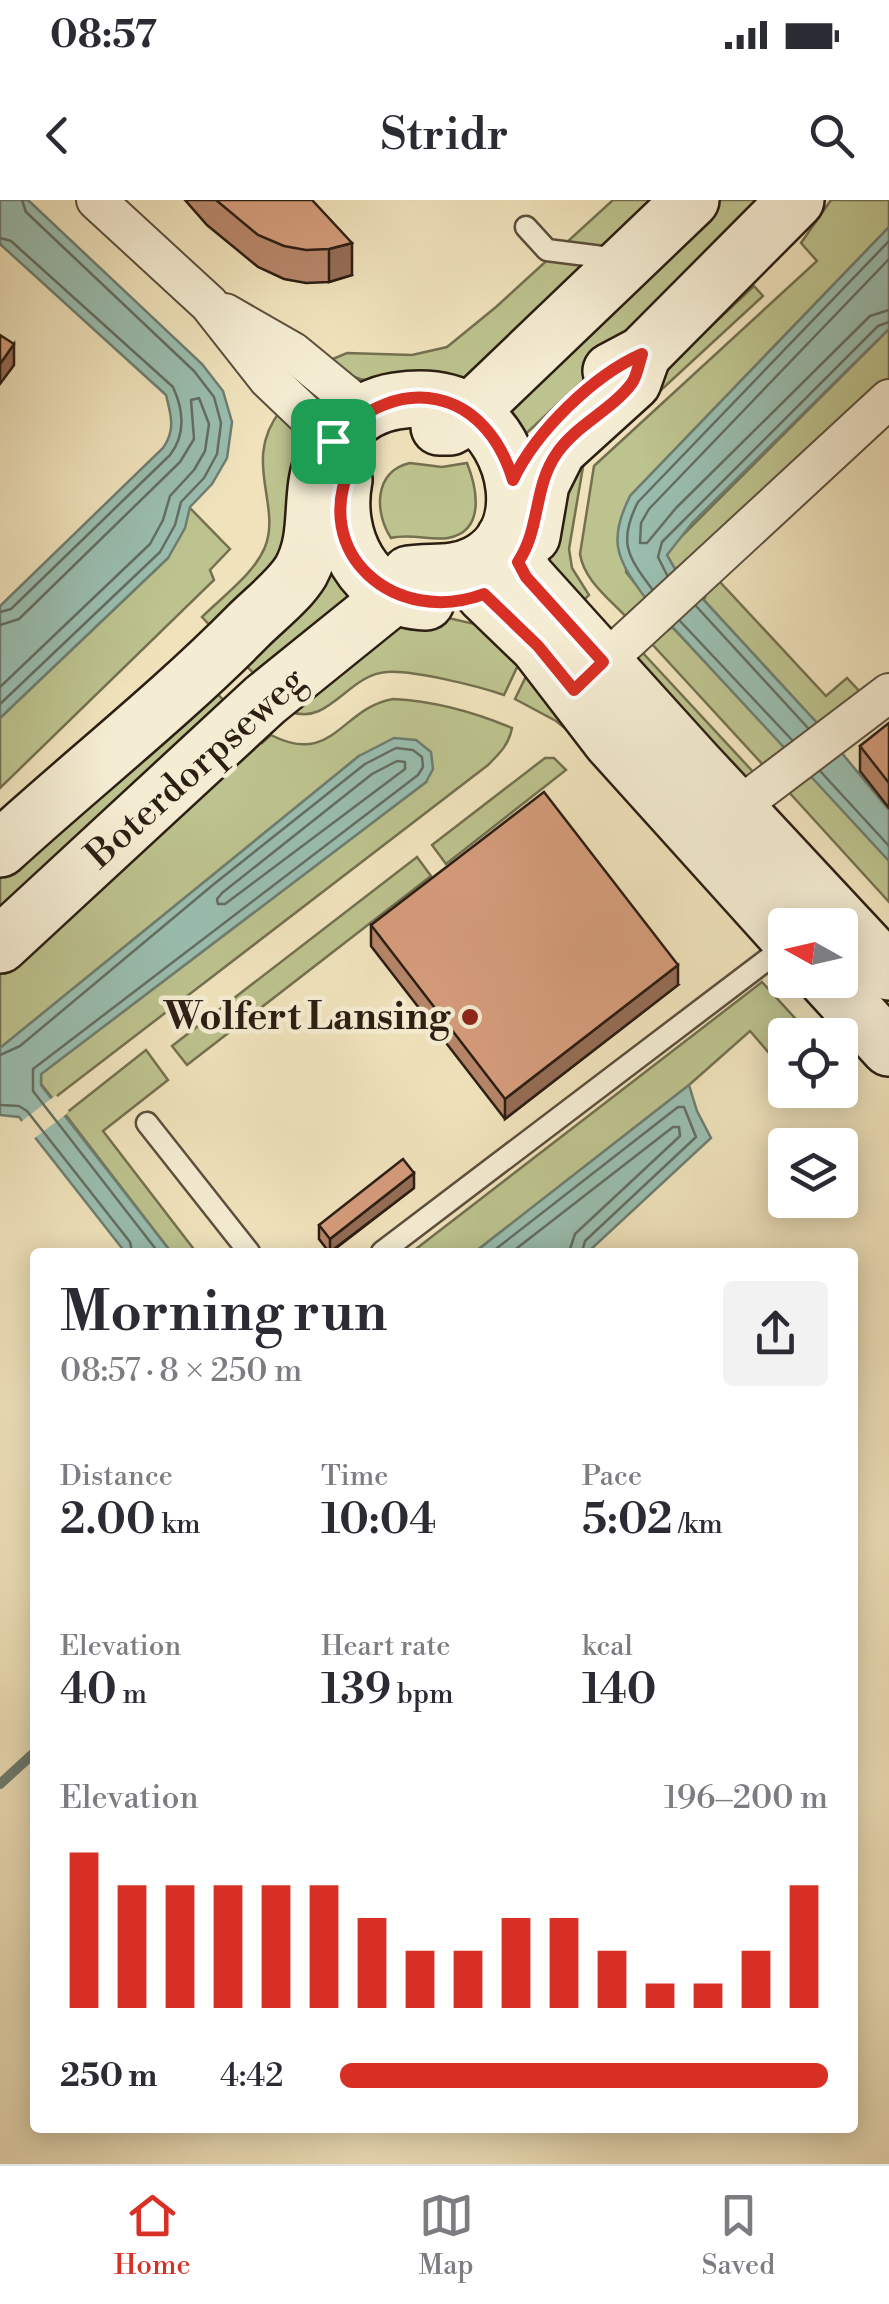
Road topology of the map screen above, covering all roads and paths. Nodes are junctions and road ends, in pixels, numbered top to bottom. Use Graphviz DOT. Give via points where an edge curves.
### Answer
graph roads {
  1 [pos="96,200"];
  2 [pos="691,200"];
  3 [pos="796,200"];
  4 [pos="526,227"];
  5 [pos="630,260"];
  6 [pos="889,399"];
  7 [pos="469,412"];
  8 [pos="351,439"];
  9 [pos="511,534"];
  10 [pos="395,595"];
  11 [pos="605,660"];
  12 [pos="889,693"];
  13 [pos="737,808"];
  14 [pos="0,849"];
  15 [pos="800,908"];
  16 [pos="0,945"];
  17 [pos="858,953"];
  18 [pos="768,959"];
  19 [pos="889,972"];
  20 [pos="843,998"];
  21 [pos="889,1048"];
  22 [pos="147,1123"];
  23 [pos="246,1248"];
  24 [pos="387,1248"];
  1 -- 8 [label="street" via="209,304 294,352"];
  2 -- 5 [label="main road"];
  3 -- 9 [label="main road" via="642,354 633,382 558,450"];
  4 -- 5 [label="lane" via="547,250"];
  5 -- 7 [label="main road"];
  6 -- 11 [label="street"];
  7 -- 8 [label="main road" via="450,427 413,425"];
  7 -- 9 [label="main road" via="498,441"];
  8 -- 10 [label="main road" via="340,510 349,550 370,578"];
  8 -- 14 [label="main road, Boterdorpseweg" via="323,460 312,541 298,576 221,654"];
  9 -- 10 [label="main road" via="464,601"];
  9 -- 11 [label="main road" via="538,646"];
  10 -- 16 [label="main road, Boterdorpseweg" via="265,700"];
  11 -- 13 [label="main road" via="611,741"];
  12 -- 13 [label="street"];
  13 -- 15 [label="main road"];
  17 -- 19 [label="main road"];
  18 -- 24 [label="lane"];
  20 -- 21 [label="main road"];
  22 -- 23 [label="lane"];
}
